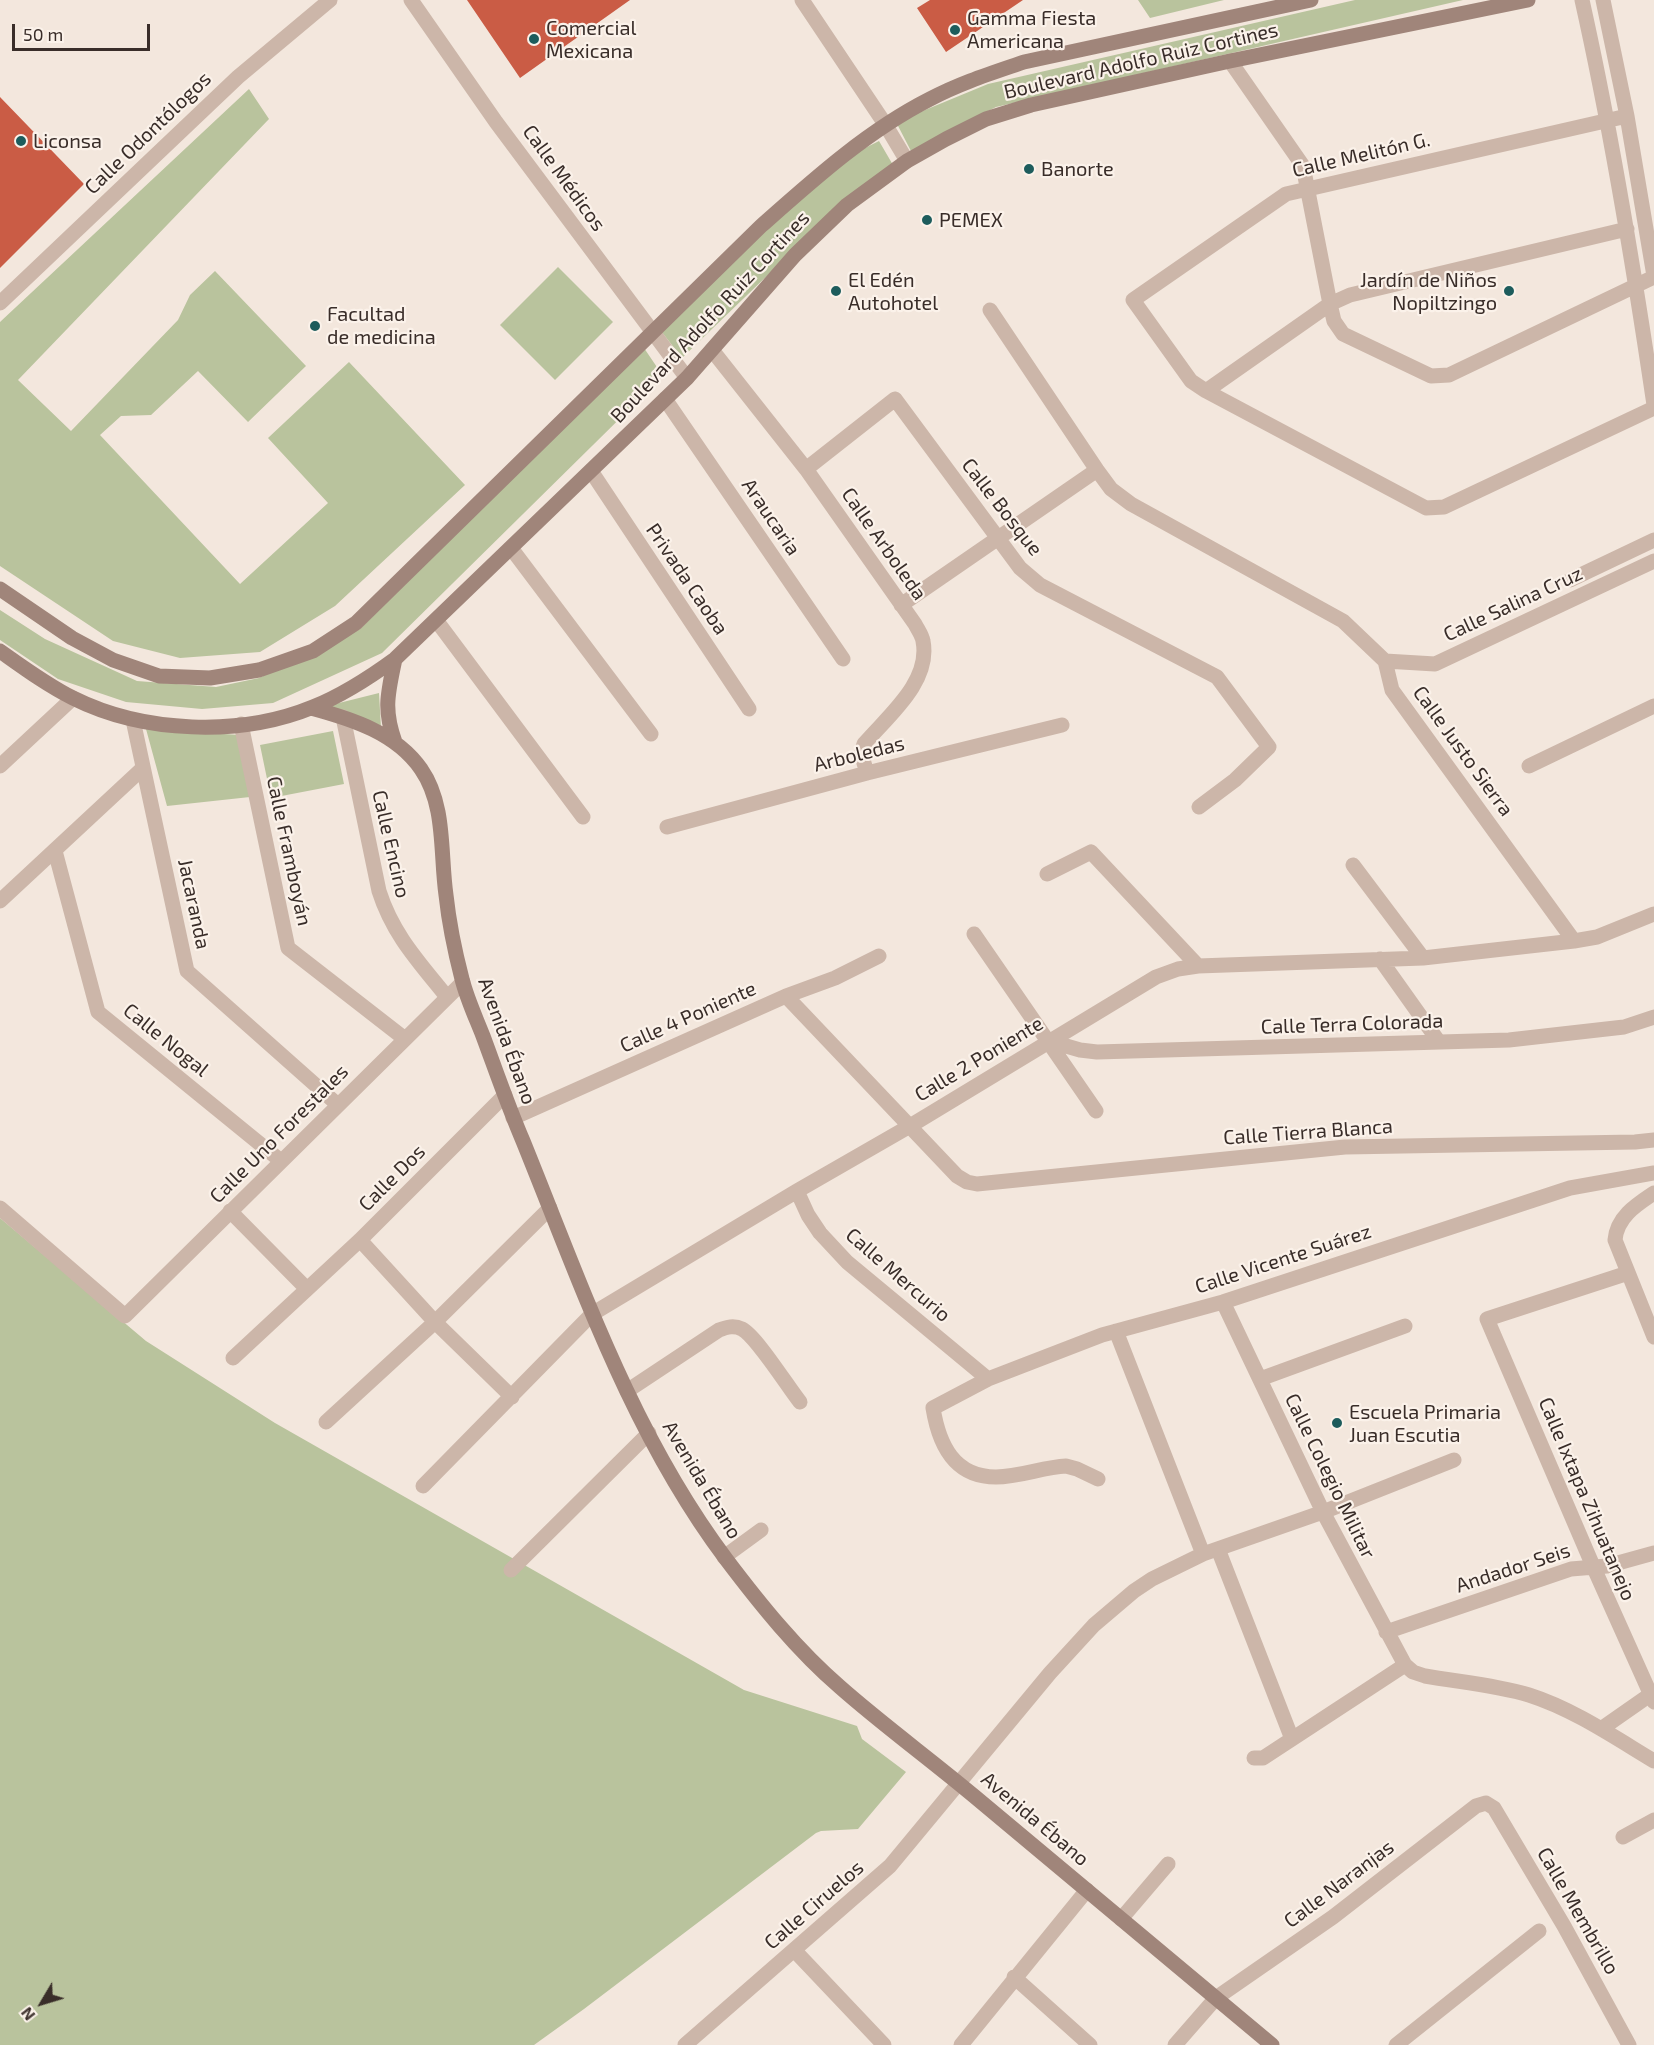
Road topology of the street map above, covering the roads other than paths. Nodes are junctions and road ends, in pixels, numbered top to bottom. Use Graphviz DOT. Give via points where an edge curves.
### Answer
graph roads {
  1 [pos="330,0"];
  2 [pos="411,0"];
  3 [pos="802,0"];
  4 [pos="1311,0"];
  5 [pos="1528,0"];
  6 [pos="1582,0"];
  7 [pos="1603,0"];
  8 [pos="1230,61"];
  9 [pos="1627,116"];
  10 [pos="1608,120"];
  11 [pos="885,124"];
  12 [pos="907,161"];
  13 [pos="1308,188"];
  14 [pos="1627,229"];
  15 [pos="1654,277"];
  16 [pos="1636,285"];
  17 [pos="0,303"];
  18 [pos="1330,304"];
  19 [pos="990,310"];
  20 [pos="651,332"];
  21 [pos="712,350"];
  22 [pos="687,378"];
  23 [pos="1206,391"];
  24 [pos="665,399"];
  25 [pos="1654,406"];
  26 [pos="806,469"];
  27 [pos="1096,470"];
  28 [pos="591,471"];
  29 [pos="997,540"];
  30 [pos="1654,540"];
  31 [pos="511,548"];
  32 [pos="1654,561"];
  33 [pos="1570,580"];
  34 [pos="0,589"];
  35 [pos="901,605"];
  36 [pos="436,620"];
  37 [pos="0,651"];
  38 [pos="395,659"];
  39 [pos="843,659"];
  40 [pos="1384,662"];
  41 [pos="73,698"];
  42 [pos="1654,706"];
  43 [pos="311,708"];
  44 [pos="749,709"];
  45 [pos="343,717"];
  46 [pos="133,720"];
  47 [pos="241,724"];
  48 [pos="1062,725"];
  49 [pos="651,734"];
  50 [pos="395,742"];
  51 [pos="0,766"];
  52 [pos="1529,766"];
  53 [pos="143,768"];
  54 [pos="867,773"];
  55 [pos="1199,807"];
  56 [pos="584,817"];
  57 [pos="667,827"];
  58 [pos="55,851"];
  59 [pos="1353,865"];
  60 [pos="1047,874"];
  61 [pos="0,901"];
  62 [pos="1654,914"];
  63 [pos="974,934"];
  64 [pos="1575,941"];
  65 [pos="879,956"];
  66 [pos="1423,958"];
  67 [pos="1380,959"];
  68 [pos="1198,966"];
  69 [pos="463,982"];
  70 [pos="786,996"];
  71 [pos="447,997"];
  72 [pos="1654,1017"];
  73 [pos="405,1039"];
  74 [pos="1049,1041"];
  75 [pos="1439,1042"];
  76 [pos="505,1095"];
  77 [pos="338,1105"];
  78 [pos="1096,1111"];
  79 [pos="513,1118"];
  80 [pos="910,1126"];
  81 [pos="1654,1140"];
  82 [pos="281,1161"];
  83 [pos="1654,1173"];
  84 [pos="797,1191"];
  85 [pos="1654,1193"];
  86 [pos="1634,1206"];
  87 [pos="0,1208"];
  88 [pos="550,1208"];
  89 [pos="1654,1208"];
  90 [pos="231,1211"];
  91 [pos="360,1240"];
  92 [pos="1628,1273"];
  93 [pos="307,1289"];
  94 [pos="1223,1302"];
  95 [pos="592,1314"];
  96 [pos="435,1322"];
  97 [pos="1405,1326"];
  98 [pos="1116,1331"];
  99 [pos="1654,1337"];
  100 [pos="233,1358"];
  101 [pos="988,1379"];
  102 [pos="1260,1379"];
  103 [pos="627,1390"];
  104 [pos="512,1397"];
  105 [pos="800,1402"];
  106 [pos="326,1422"];
  107 [pos="649,1432"];
  108 [pos="1454,1460"];
  109 [pos="1098,1479"];
  110 [pos="423,1486"];
  111 [pos="1323,1512"];
  112 [pos="761,1530"];
  113 [pos="1211,1552"];
  114 [pos="1654,1552"];
  115 [pos="724,1557"];
  116 [pos="1593,1566"];
  117 [pos="511,1570"];
  118 [pos="1386,1632"];
  119 [pos="1405,1665"];
  120 [pos="1653,1696"];
  121 [pos="1601,1729"];
  122 [pos="1292,1739"];
  123 [pos="1254,1758"];
  124 [pos="1654,1761"];
  125 [pos="959,1784"];
  126 [pos="1486,1803"];
  127 [pos="1654,1820"];
  128 [pos="1623,1837"];
  129 [pos="1168,1864"];
  130 [pos="1087,1890"];
  131 [pos="1121,1919"];
  132 [pos="1539,1931"];
  133 [pos="794,1950"];
  134 [pos="1014,1977"];
  135 [pos="1216,1998"];
  136 [pos="685,2045"];
  137 [pos="884,2045"];
  138 [pos="961,2045"];
  139 [pos="1090,2045"];
  140 [pos="1174,2045"];
  141 [pos="1272,2045"];
  142 [pos="1396,2045"];
  143 [pos="1629,2045"];
  1 -- 17 [label="street, Calle Odontólogos" via="238,77"];
  2 -- 20 [label="street, Calle Médicos"];
  3 -- 11 [label="street"];
  4 -- 11 [label="main road, Boulevard Adolfo Ruiz Cortines" via="1024,62 930,98"];
  5 -- 8 [label="main road, Boulevard Adolfo Ruiz Cortines"];
  6 -- 10 [label="street"];
  7 -- 9 [label="street"];
  8 -- 12 [label="main road, Boulevard Adolfo Ruiz Cortines" via="1031,105 946,139"];
  8 -- 13 [label="street" via="1303,165"];
  9 -- 10 [label="street, Calle Melitón G."];
  9 -- 15 [label="street"];
  10 -- 13 [label="street, Calle Melitón G."];
  10 -- 14 [label="street"];
  11 -- 12 [label="street"];
  11 -- 20 [label="main road, Boulevard Adolfo Ruiz Cortines" via="761,226"];
  12 -- 21 [label="main road, Boulevard Adolfo Ruiz Cortines" via="847,205 795,255"];
  13 -- 18 [label="street"];
  13 -- 23 [label="street, Calle Melitón G." via="1286,194 1133,300 1191,381"];
  14 -- 16 [label="street"];
  14 -- 18 [label="street" via="1350,295"];
  15 -- 16 [label="street"];
  16 -- 18 [label="street" via="1449,375 1431,376 1343,334 1334,321"];
  16 -- 25 [label="street"];
  18 -- 23 [label="street"];
  19 -- 27 [label="street, Calle Justo Sierra"];
  20 -- 22 [label="street, Calle Médicos"];
  20 -- 34 [label="main road, Boulevard Adolfo Ruiz Cortines" via="356,623 313,651 259,670 210,678 159,676 113,660 72,638"];
  21 -- 22 [label="main road, Boulevard Adolfo Ruiz Cortines"];
  21 -- 26 [label="street, Calle Arboleda"];
  22 -- 24 [label="main road, Boulevard Adolfo Ruiz Cortines"];
  23 -- 25 [label="street" via="1426,508 1444,507"];
  24 -- 28 [label="main road, Boulevard Adolfo Ruiz Cortines"];
  24 -- 39 [label="street, Araucaria"];
  26 -- 29 [label="street, Calle Bosque" via="895,399"];
  26 -- 35 [label="street, Calle Arboleda"];
  27 -- 29 [label="street"];
  27 -- 40 [label="street, Calle Justo Sierra" via="1111,489 1131,504 1343,621"];
  28 -- 31 [label="main road, Boulevard Adolfo Ruiz Cortines"];
  28 -- 44 [label="street, Privada Caoba"];
  29 -- 35 [label="street"];
  29 -- 55 [label="street, Calle Bosque" via="1040,585 1217,676 1269,747"];
  30 -- 33 [label="street, Calle Salina Cruz"];
  31 -- 36 [label="main road, Boulevard Adolfo Ruiz Cortines"];
  31 -- 49 [label="street"];
  32 -- 40 [label="street, Calle Salina Cruz" via="1435,664"];
  35 -- 54 [label="street, Calle Arboleda" via="923,639 924,655 920,673 908,694 864,744 861,753"];
  36 -- 38 [label="main road, Boulevard Adolfo Ruiz Cortines"];
  36 -- 56 [label="street"];
  37 -- 41 [label="main road, Boulevard Adolfo Ruiz Cortines"];
  38 -- 43 [label="main road, Boulevard Adolfo Ruiz Cortines" via="342,694"];
  38 -- 50 [label="main road, Avenida Ébano" via="387,705"];
  40 -- 64 [label="street, Calle Justo Sierra" via="1392,690"];
  41 -- 46 [label="main road, Boulevard Adolfo Ruiz Cortines"];
  41 -- 51 [label="street"];
  42 -- 52 [label="street"];
  43 -- 45 [label="main road, Avenida Ébano"];
  43 -- 47 [label="main road, Boulevard Adolfo Ruiz Cortines"];
  45 -- 50 [label="main road, Avenida Ébano"];
  45 -- 71 [label="street, Calle Encino" via="385,912 396,933"];
  46 -- 47 [label="main road, Boulevard Adolfo Ruiz Cortines" via="202,727"];
  46 -- 53 [label="street, Jacaranda"];
  47 -- 73 [label="street, Calle Framboyán" via="288,948"];
  48 -- 54 [label="street, Arboledas"];
  50 -- 69 [label="main road, Avenida Ébano" via="422,770 437,805 446,894"];
  53 -- 58 [label="street"];
  53 -- 77 [label="street, Jacaranda" via="187,971"];
  54 -- 57 [label="street, Arboledas"];
  58 -- 61 [label="street"];
  58 -- 82 [label="street, Calle Nogal" via="98,1012"];
  59 -- 66 [label="street"];
  60 -- 68 [label="street" via="1091,852"];
  62 -- 64 [label="street, Calle 2 Poniente" via="1597,937"];
  63 -- 74 [label="street"];
  64 -- 66 [label="street, Calle 2 Poniente"];
  65 -- 70 [label="street, Calle 4 Poniente" via="813,988"];
  66 -- 67 [label="street, Calle 2 Poniente"];
  67 -- 68 [label="street, Calle 2 Poniente"];
  67 -- 75 [label="street"];
  68 -- 74 [label="street, Calle 2 Poniente" via="1156,977"];
  69 -- 71 [label="street, Calle Uno Forestales"];
  69 -- 76 [label="main road, Avenida Ébano"];
  70 -- 79 [label="street, Calle 4 Poniente"];
  70 -- 80 [label="street"];
  71 -- 73 [label="street, Calle Uno Forestales"];
  72 -- 75 [label="street, Calle Terra Colorada" via="1624,1027 1509,1040"];
  73 -- 77 [label="street, Calle Uno Forestales"];
  74 -- 75 [label="street, Calle Terra Colorada" via="1097,1052"];
  74 -- 78 [label="street"];
  74 -- 80 [label="street, Calle 2 Poniente"];
  76 -- 79 [label="main road, Avenida Ébano"];
  76 -- 91 [label="street, Calle Dos"];
  77 -- 82 [label="street, Calle Uno Forestales"];
  79 -- 88 [label="main road, Avenida Ébano"];
  80 -- 81 [label="street, Calle Tierra Blanca" via="957,1176 977,1184 1345,1147"];
  80 -- 84 [label="street, Calle 2 Poniente"];
  82 -- 90 [label="street, Calle Uno Forestales"];
  83 -- 94 [label="street, Calle Vicente Suárez" via="1570,1188"];
  84 -- 95 [label="street, Calle 2 Poniente"];
  84 -- 101 [label="street, Calle Mercurio" via="820,1233 847,1262"];
  85 -- 86 [label="street"];
  86 -- 89 [label="street"];
  86 -- 92 [label="street" via="1616,1228 1615,1240"];
  87 -- 90 [label="street, Calle Uno Forestales" via="125,1316"];
  88 -- 95 [label="main road, Avenida Ébano"];
  88 -- 96 [label="street"];
  90 -- 93 [label="street"];
  91 -- 93 [label="street, Calle Dos"];
  91 -- 96 [label="street"];
  92 -- 99 [label="street"];
  92 -- 116 [label="street, Calle Ixtapa Zihuatanejo" via="1487,1319"];
  93 -- 100 [label="street, Calle Dos"];
  94 -- 98 [label="street, Calle Vicente Suárez"];
  94 -- 102 [label="street, Calle Colegio Militar"];
  95 -- 103 [label="main road, Avenida Ébano"];
  95 -- 104 [label="street, Calle 2 Poniente"];
  96 -- 104 [label="street"];
  96 -- 106 [label="street"];
  97 -- 102 [label="street"];
  98 -- 101 [label="street, Calle Vicente Suárez"];
  98 -- 113 [label="street"];
  101 -- 109 [label="street, Calle Vicente Suárez" via="933,1408 936,1429 950,1457 962,1468 997,1477 1066,1466"];
  102 -- 111 [label="street, Calle Colegio Militar"];
  103 -- 105 [label="street" via="729,1326 751,1335"];
  103 -- 107 [label="main road, Avenida Ébano"];
  104 -- 110 [label="street, Calle 2 Poniente"];
  107 -- 115 [label="main road, Avenida Ébano" via="679,1488"];
  107 -- 117 [label="street"];
  108 -- 111 [label="street, Calle Ciruelos"];
  111 -- 113 [label="street, Calle Ciruelos"];
  111 -- 118 [label="street, Calle Colegio Militar"];
  112 -- 115 [label="street"];
  113 -- 122 [label="street"];
  113 -- 125 [label="street, Calle Ciruelos" via="1152,1579 1094,1625"];
  114 -- 116 [label="street, Andador Seis" via="1618,1564"];
  115 -- 125 [label="main road, Avenida Ébano" via="767,1611 839,1687"];
  116 -- 118 [label="street, Andador Seis" via="1571,1569"];
  116 -- 120 [label="street, Calle Ixtapa Zihuatanejo"];
  118 -- 119 [label="street, Calle Colegio Militar"];
  119 -- 121 [label="street" via="1425,1676 1529,1695"];
  119 -- 122 [label="street"];
  120 -- 121 [label="street"];
  121 -- 124 [label="street"];
  122 -- 123 [label="street" via="1263,1758"];
  125 -- 130 [label="main road, Avenida Ébano"];
  125 -- 133 [label="street, Calle Ciruelos" via="890,1866"];
  126 -- 135 [label="street, Calle Naranjas" via="1476,1806 1333,1917"];
  126 -- 143 [label="street, Calle Membrillo" via="1494,1808 1564,1926"];
  127 -- 128 [label="street"];
  129 -- 131 [label="street"];
  130 -- 131 [label="main road, Avenida Ébano"];
  130 -- 134 [label="street"];
  131 -- 135 [label="main road, Avenida Ébano"];
  132 -- 142 [label="street"];
  133 -- 136 [label="street, Calle Ciruelos"];
  133 -- 137 [label="street"];
  134 -- 138 [label="street"];
  134 -- 139 [label="street"];
  135 -- 140 [label="street, Calle Naranjas"];
  135 -- 141 [label="main road, Avenida Ébano"];
}
